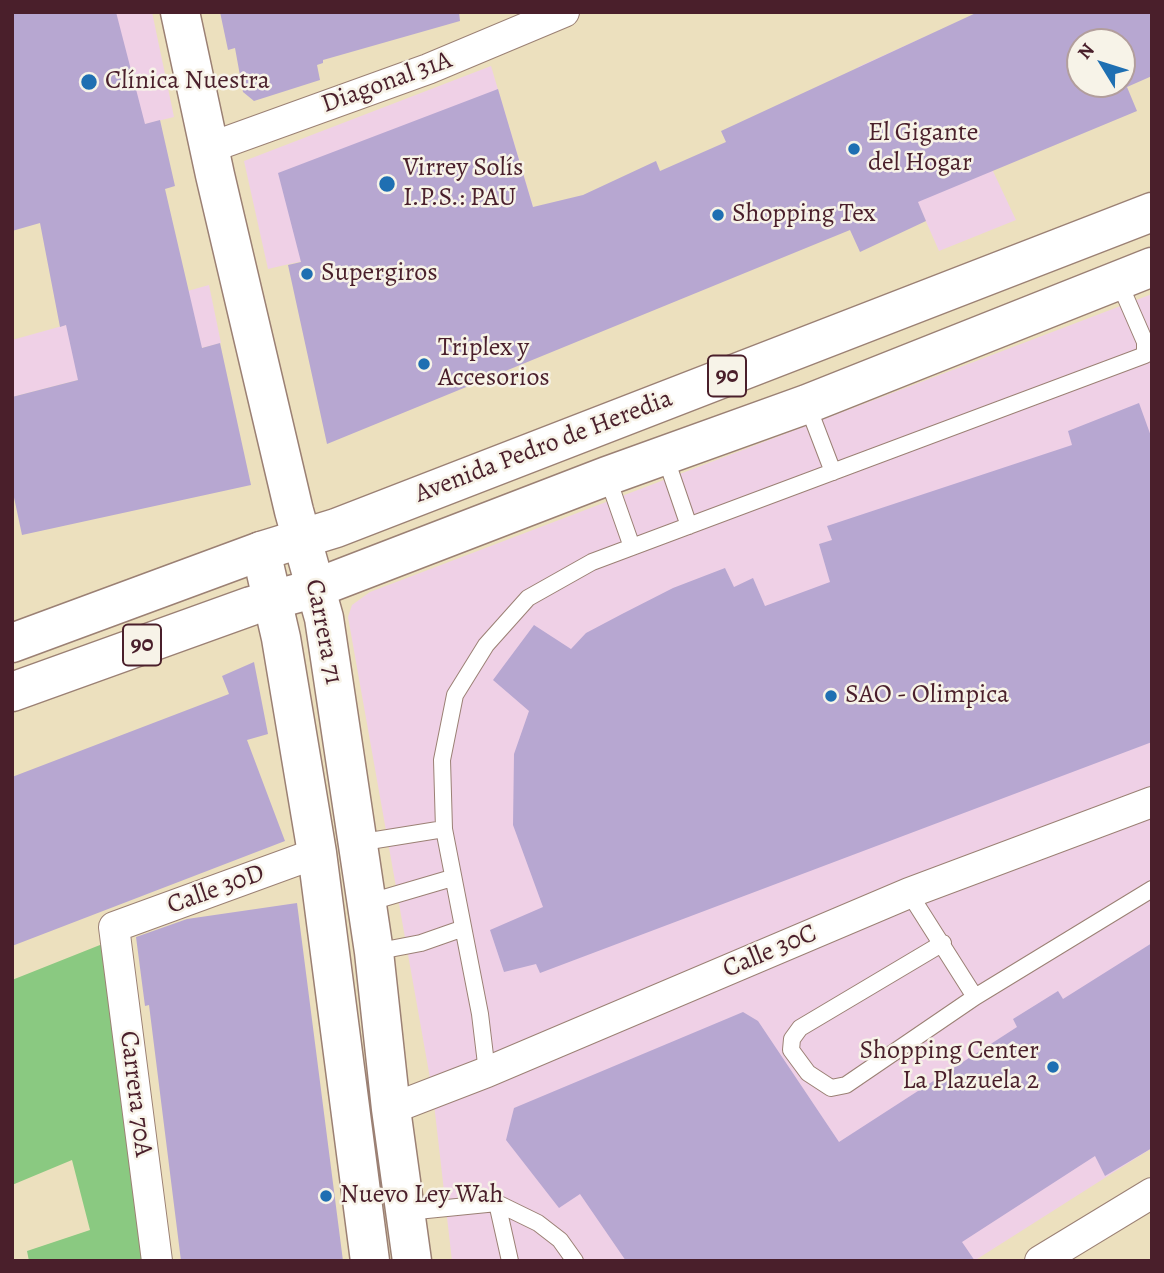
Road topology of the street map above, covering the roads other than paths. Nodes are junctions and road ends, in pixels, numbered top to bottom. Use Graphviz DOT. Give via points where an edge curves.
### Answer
graph roads {
  1 [pos="180,12"];
  2 [pos="564,12"];
  3 [pos="209,148"];
  4 [pos="1152,212"];
  5 [pos="1143,271"];
  6 [pos="1148,353"];
  7 [pos="807,404"];
  8 [pos="665,456"];
  9 [pos="833,472"];
  10 [pos="607,476"];
  11 [pos="689,526"];
  12 [pos="302,538"];
  13 [pos="632,547"];
  14 [pos="261,551"];
  15 [pos="316,588"];
  16 [pos="273,599"];
  17 [pos="12,643"];
  18 [pos="12,692"];
  19 [pos="1152,802"];
  20 [pos="444,829"];
  21 [pos="357,843"];
  22 [pos="317,853"];
  23 [pos="452,878"];
  24 [pos="1152,889"];
  25 [pos="909,893"];
  26 [pos="366,904"];
  27 [pos="114,927"];
  28 [pos="461,929"];
  29 [pos="943,943"];
  30 [pos="373,952"];
  31 [pos="975,997"];
  32 [pos="487,1072"];
  33 [pos="391,1109"];
  34 [pos="1152,1193"];
  35 [pos="497,1203"];
  36 [pos="407,1212"];
  37 [pos="157,1261"];
  38 [pos="370,1261"];
  39 [pos="412,1261"];
  40 [pos="510,1261"];
  41 [pos="575,1261"];
  42 [pos="1040,1261"];
  1 -- 3 [label="main road, Carrera 71"];
  2 -- 3 [label="street, Diagonal 31A" via="428,69"];
  3 -- 12 [label="main road, Carrera 71"];
  4 -- 12 [label="main road, Avenida Pedro de Heredia / 90"];
  5 -- 6 [label="lane"];
  5 -- 7 [label="main road, Avenida Pedro de Heredia / 90"];
  6 -- 9 [label="lane"];
  7 -- 8 [label="main road, Avenida Pedro de Heredia / 90"];
  7 -- 9 [label="lane"];
  8 -- 10 [label="main road, Avenida Pedro de Heredia / 90"];
  8 -- 11 [label="lane"];
  9 -- 11 [label="lane"];
  10 -- 13 [label="lane"];
  10 -- 15 [label="main road, Avenida Pedro de Heredia / 90"];
  11 -- 13 [label="lane"];
  12 -- 14 [label="main road, Avenida Pedro de Heredia / 90"];
  12 -- 15 [label="main road, Carrera 71"];
  13 -- 20 [label="lane" via="592,562 528,598 486,645 455,695 442,760"];
  14 -- 16 [label="main road, Carrera 71"];
  14 -- 17 [label="main road, Avenida Pedro de Heredia / 90"];
  15 -- 16 [label="main road, Avenida Pedro de Heredia / 90"];
  15 -- 21 [label="main road, Carrera 71"];
  16 -- 18 [label="main road, Avenida Pedro de Heredia / 90"];
  16 -- 22 [label="main road, Carrera 71"];
  19 -- 25 [label="street, Calle 30C"];
  20 -- 21 [label="lane"];
  20 -- 23 [label="lane"];
  21 -- 26 [label="main road, Carrera 71"];
  22 -- 27 [label="street, Calle 30D"];
  22 -- 38 [label="main road, Carrera 71"];
  23 -- 26 [label="lane"];
  23 -- 28 [label="lane"];
  24 -- 31 [label="lane"];
  25 -- 29 [label="lane"];
  25 -- 32 [label="street, Calle 30C"];
  26 -- 30 [label="main road, Carrera 71"];
  27 -- 37 [label="street, Carrera 70A"];
  28 -- 30 [label="lane"];
  28 -- 32 [label="lane"];
  29 -- 31 [label="lane"];
  29 -- 31 [label="lane" via="800,1028 791,1050 819,1083 831,1088 846,1085"];
  30 -- 33 [label="main road, Carrera 71"];
  32 -- 33 [label="street, Calle 30C"];
  33 -- 36 [label="main road, Carrera 71"];
  34 -- 42 [label="street"];
  35 -- 36 [label="lane"];
  35 -- 40 [label="lane"];
  35 -- 41 [label="lane" via="538,1223 560,1240"];
  36 -- 39 [label="main road, Carrera 71"];
}
